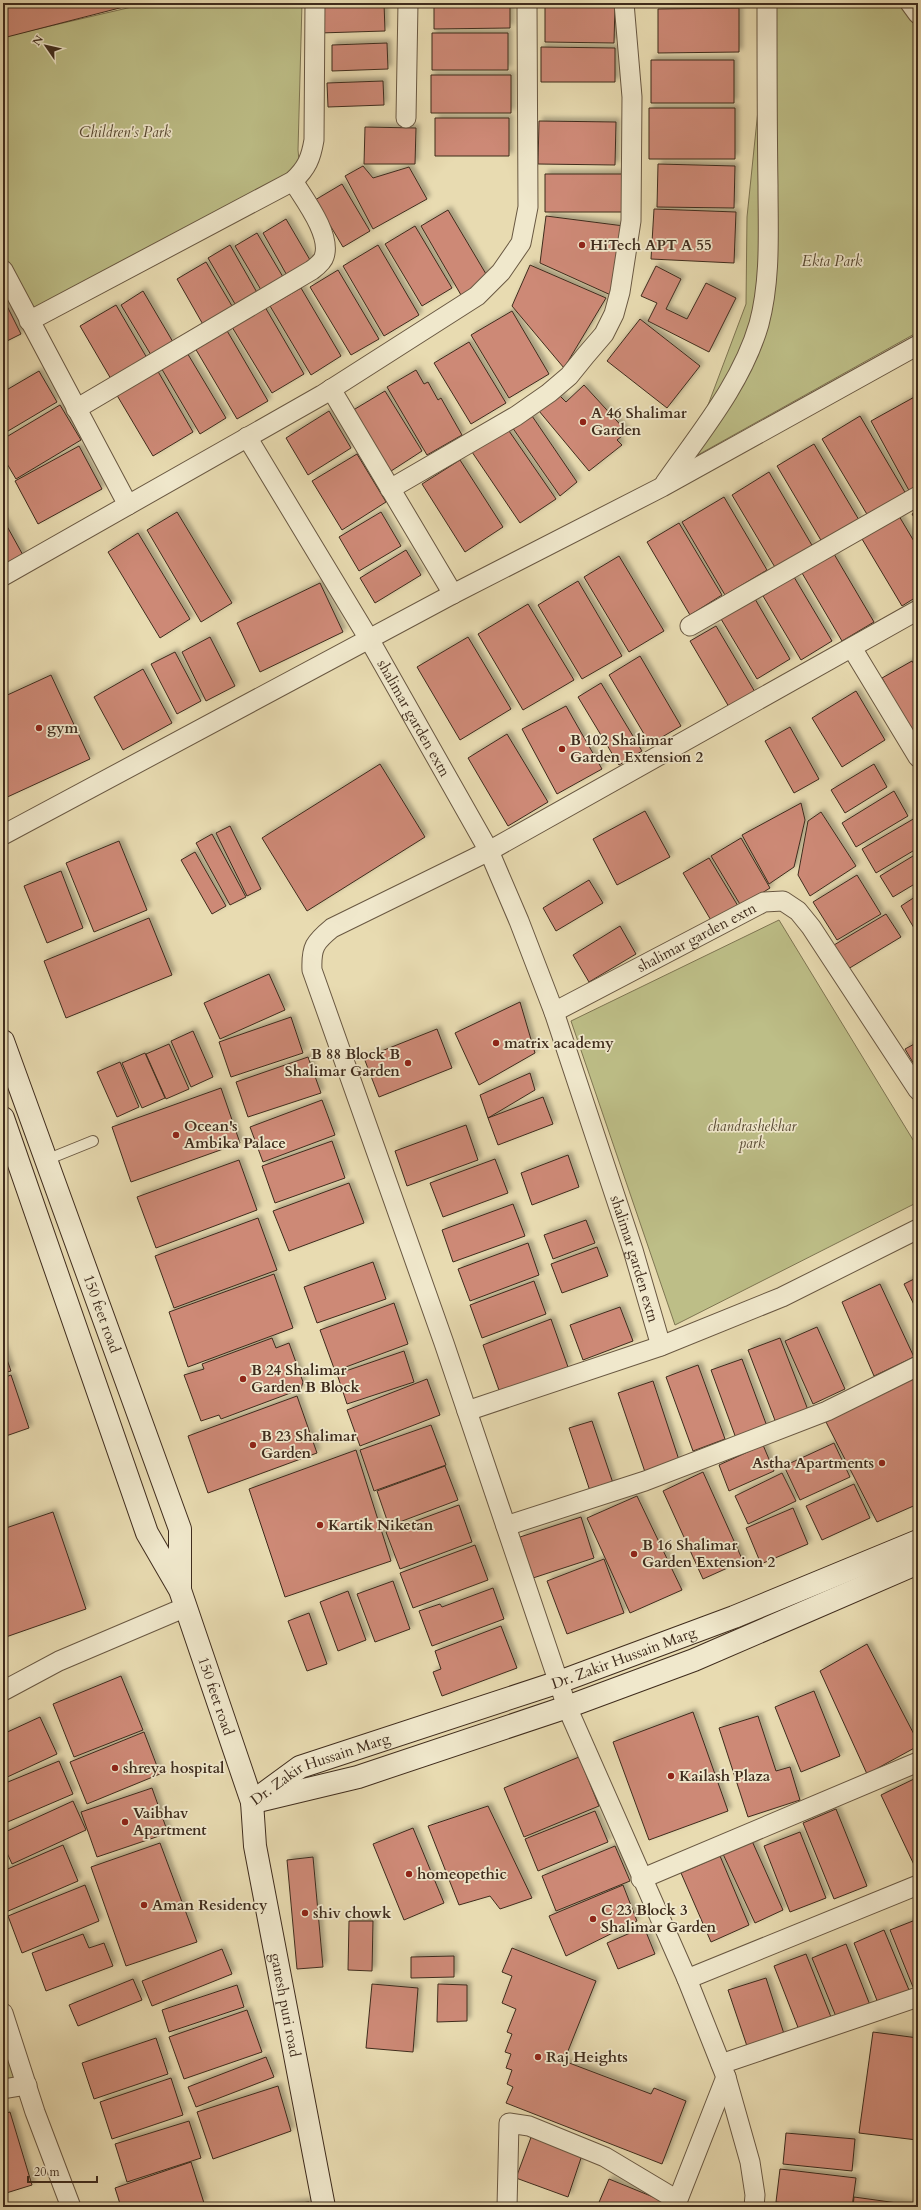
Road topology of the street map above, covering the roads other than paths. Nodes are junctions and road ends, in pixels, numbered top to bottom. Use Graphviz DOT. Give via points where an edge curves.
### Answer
graph roads {
  1 [pos="315,3"];
  2 [pos="408,3"];
  3 [pos="527,3"];
  4 [pos="624,3"];
  5 [pos="766,3"];
  6 [pos="910,3"];
  7 [pos="918,14"];
  8 [pos="406,118"];
  9 [pos="293,181"];
  10 [pos="3,270"];
  11 [pos="29,321"];
  12 [pos="918,345"];
  13 [pos="331,389"];
  14 [pos="76,408"];
  15 [pos="247,438"];
  16 [pos="662,487"];
  17 [pos="390,489"];
  18 [pos="918,496"];
  19 [pos="128,505"];
  20 [pos="3,576"];
  21 [pos="452,594"];
  22 [pos="918,610"];
  23 [pos="690,626"];
  24 [pos="369,639"];
  25 [pos="852,648"];
  26 [pos="912,735"];
  27 [pos="918,757"];
  28 [pos="3,835"];
  29 [pos="489,852"];
  30 [pos="554,1012"];
  31 [pos="3,1041"];
  32 [pos="918,1090"];
  33 [pos="3,1118"];
  34 [pos="93,1141"];
  35 [pos="46,1160"];
  36 [pos="918,1229"];
  37 [pos="662,1346"];
  38 [pos="918,1366"];
  39 [pos="467,1412"];
  40 [pos="506,1526"];
  41 [pos="918,1541"];
  42 [pos="918,1563"];
  43 [pos="183,1599"];
  44 [pos="559,1682"];
  45 [pos="3,1691"];
  46 [pos="567,1707"];
  47 [pos="918,1762"];
  48 [pos="252,1802"];
  49 [pos="642,1879"];
  50 [pos="918,1885"];
  51 [pos="687,1979"];
  52 [pos="918,1997"];
  53 [pos="3,2013"];
  54 [pos="724,2070"];
  55 [pos="27,2085"];
  56 [pos="3,2090"];
  57 [pos="676,2203"];
  58 [pos="71,2207"];
  59 [pos="324,2207"];
  60 [pos="507,2207"];
  61 [pos="754,2207"];
  1 -- 9 [label="street" via="314,140 305,170"];
  2 -- 8 [label="street"];
  3 -- 13 [label="street" via="528,207 521,243 501,272 477,296"];
  4 -- 17 [label="street" via="632,97 631,221 614,314 604,334 569,376 549,393 516,416"];
  5 -- 16 [label="street" via="768,236 764,300 758,324 740,369 723,400"];
  6 -- 7 [label="street"];
  9 -- 11 [label="street"];
  9 -- 14 [label="street" via="323,233 326,247 324,258 299,278"];
  10 -- 11 [label="street"];
  11 -- 14 [label="street"];
  12 -- 16 [label="street"];
  13 -- 15 [label="street"];
  13 -- 17 [label="street"];
  14 -- 19 [label="street"];
  15 -- 19 [label="street"];
  15 -- 24 [label="street, shalimar garden extn"];
  16 -- 21 [label="street"];
  17 -- 21 [label="street"];
  18 -- 23 [label="street"];
  19 -- 20 [label="street"];
  21 -- 24 [label="street"];
  22 -- 25 [label="street"];
  24 -- 28 [label="street"];
  24 -- 29 [label="street, shalimar garden extn"];
  25 -- 26 [label="street"];
  25 -- 29 [label="street"];
  26 -- 27 [label="street"];
  29 -- 30 [label="street, shalimar garden extn" via="520,921"];
  29 -- 39 [label="street" via="332,928 318,939 311,953 312,970"];
  30 -- 32 [label="street, shalimar garden extn" via="764,902 783,901 798,912 811,928"];
  30 -- 37 [label="street, shalimar garden extn"];
  31 -- 35 [label="street, 150 feet road"];
  33 -- 43 [label="street, 150 feet road" via="147,1533"];
  34 -- 35 [label="lane"];
  35 -- 43 [label="street, 150 feet road" via="180,1529"];
  36 -- 37 [label="street" via="782,1297"];
  37 -- 39 [label="street"];
  38 -- 40 [label="street" via="827,1411 645,1481"];
  39 -- 40 [label="street"];
  40 -- 44 [label="street"];
  41 -- 44 [label="street, Dr. Zakir Hussain Marg" via="734,1617"];
  42 -- 46 [label="street, Dr. Zakir Hussain Marg" via="694,1660"];
  43 -- 45 [label="street" via="59,1660"];
  43 -- 48 [label="street, 150 feet road"];
  44 -- 46 [label="street"];
  44 -- 48 [label="street, Dr. Zakir Hussain Marg" via="300,1767"];
  46 -- 48 [label="street, Dr. Zakir Hussain Marg" via="358,1777"];
  46 -- 49 [label="street"];
  47 -- 49 [label="street"];
  48 -- 59 [label="street, ganesh puri road" via="255,1846"];
  49 -- 51 [label="street"];
  50 -- 51 [label="street"];
  51 -- 54 [label="street"];
  52 -- 54 [label="street"];
  53 -- 55 [label="street"];
  54 -- 57 [label="street"];
  54 -- 61 [label="street" via="750,2162 755,2195"];
  55 -- 56 [label="street"];
  55 -- 58 [label="street"];
  57 -- 60 [label="street" via="605,2157 529,2126 509,2123"];
}
